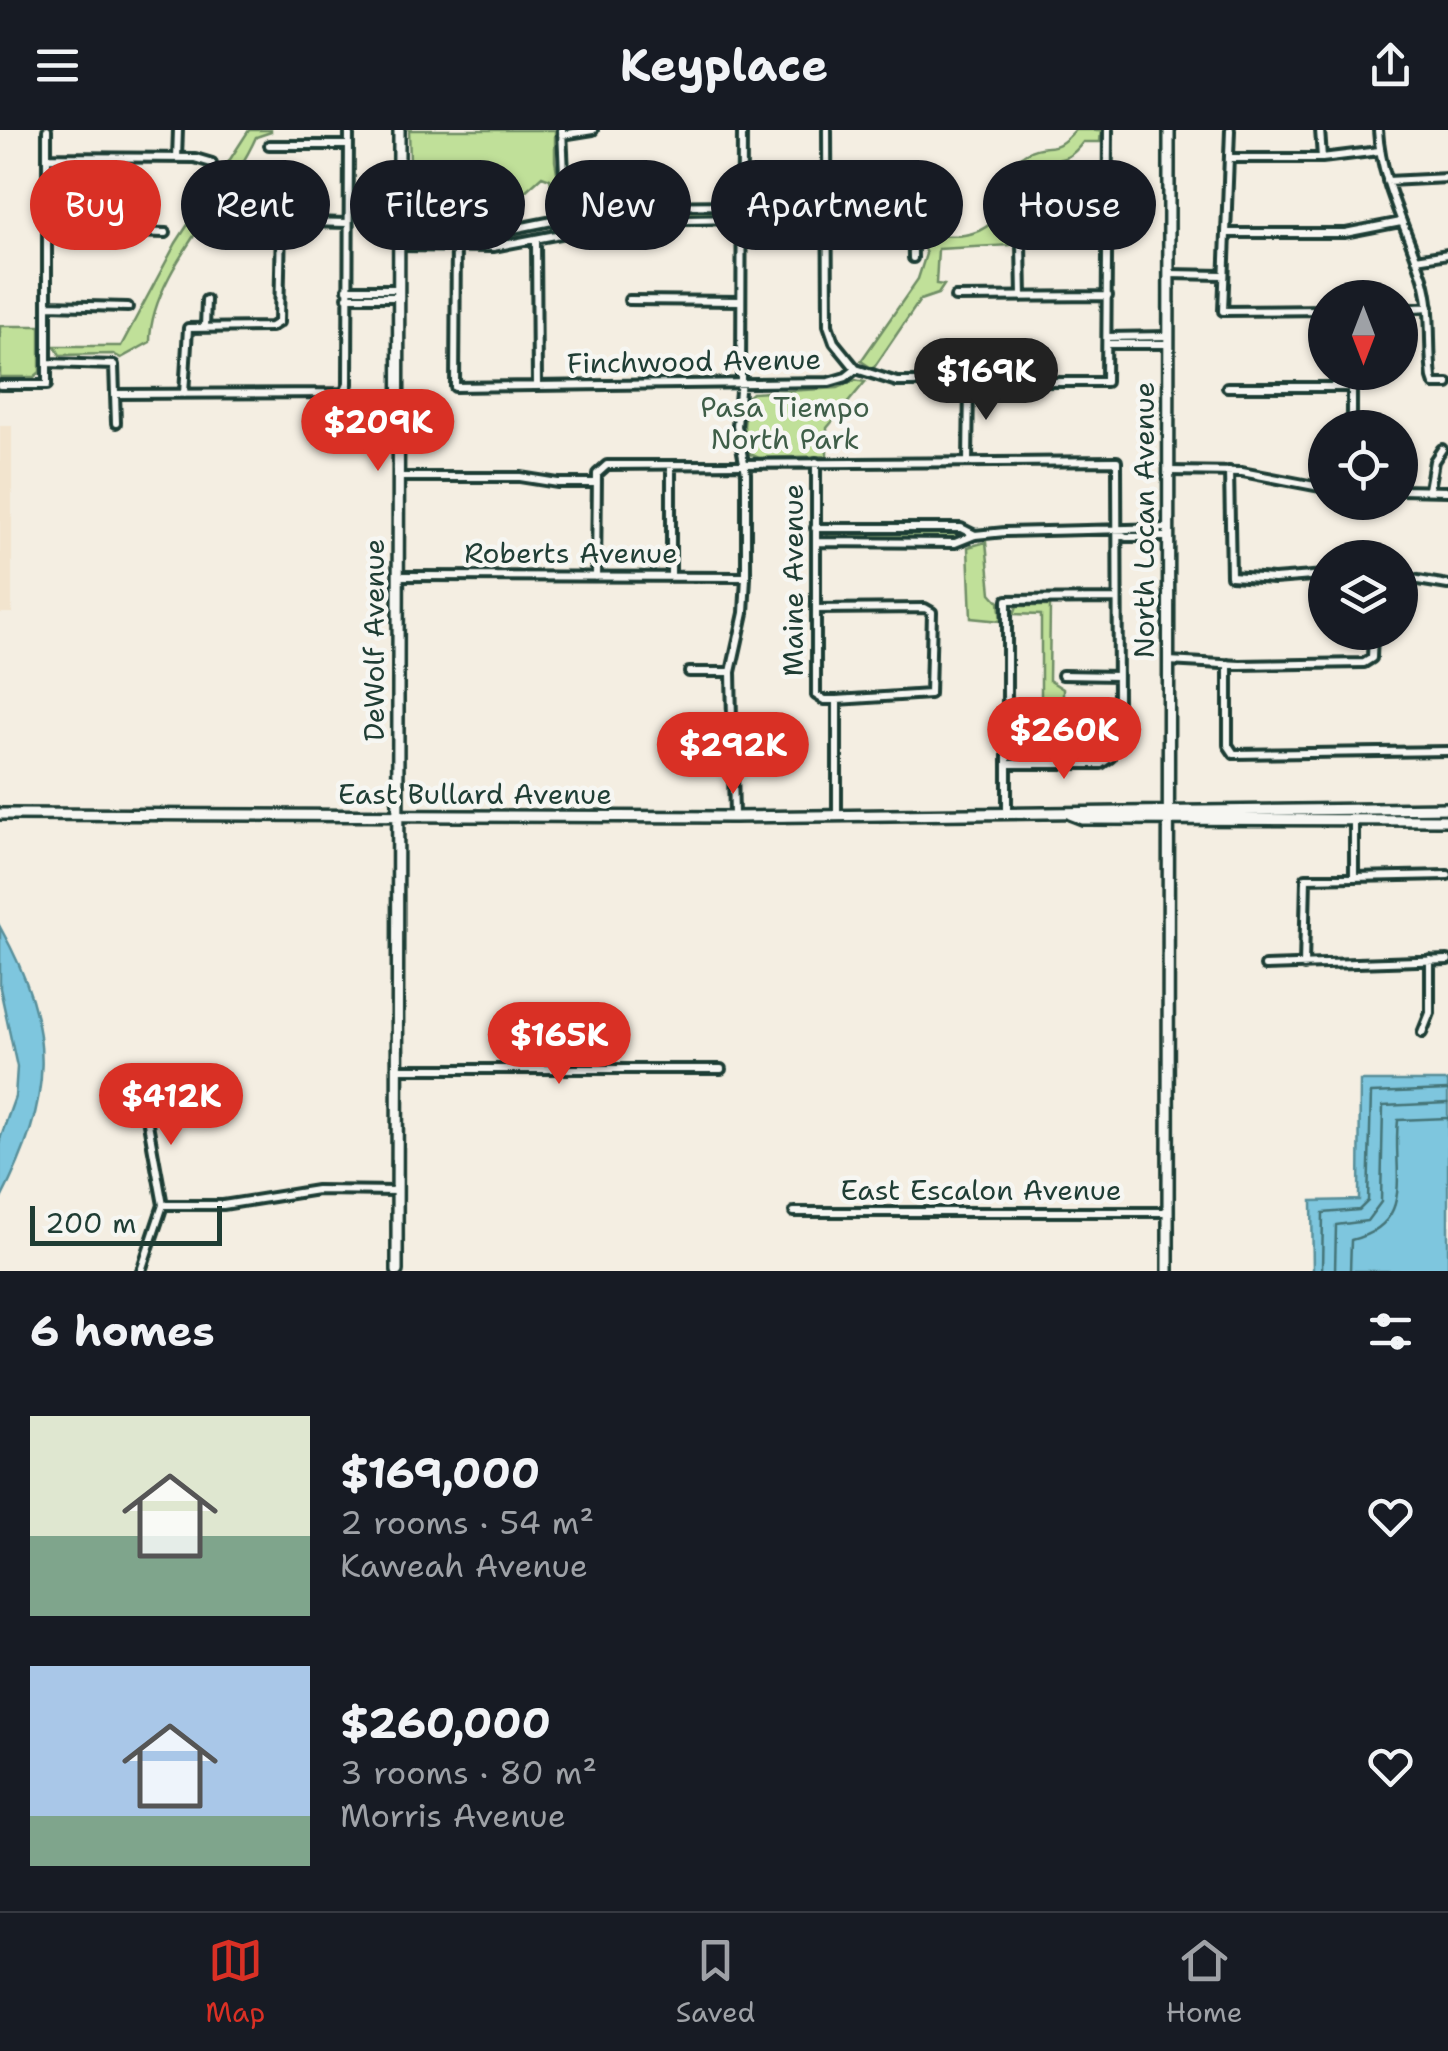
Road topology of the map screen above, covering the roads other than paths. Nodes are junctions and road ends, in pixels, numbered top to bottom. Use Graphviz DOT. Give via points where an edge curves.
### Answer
graph roads {
  1 [pos="48,130"];
  2 [pos="178,130"];
  3 [pos="349,130"];
  4 [pos="399,130"];
  5 [pos="593,130"];
  6 [pos="742,130"];
  7 [pos="827,130"];
  8 [pos="1108,130"];
  9 [pos="1169,130"];
  10 [pos="1230,130"];
  11 [pos="1320,130"];
  12 [pos="1378,130"];
  13 [pos="562,132"];
  14 [pos="349,145"];
  15 [pos="268,146"];
  16 [pos="1380,152"];
  17 [pos="48,157"];
  18 [pos="177,158"];
  19 [pos="1230,158"];
  20 [pos="1322,158"];
  21 [pos="48,160"];
  22 [pos="191,160"];
  23 [pos="399,160"];
  24 [pos="565,160"];
  25 [pos="742,160"];
  26 [pos="827,160"];
  27 [pos="1448,178"];
  28 [pos="1387,181"];
  29 [pos="1401,222"];
  30 [pos="330,223"];
  31 [pos="348,223"];
  32 [pos="161,233"];
  33 [pos="166,233"];
  34 [pos="1228,233"];
  35 [pos="545,239"];
  36 [pos="536,241"];
  37 [pos="525,243"];
  38 [pos="47,250"];
  39 [pos="281,250"];
  40 [pos="398,250"];
  41 [pos="456,250"];
  42 [pos="741,250"];
  43 [pos="827,250"];
  44 [pos="912,250"];
  45 [pos="1021,250"];
  46 [pos="1448,254"];
  47 [pos="912,258"];
  48 [pos="1416,259"];
  49 [pos="1168,274"];
  50 [pos="1223,275"];
  51 [pos="347,293"];
  52 [pos="398,293"];
  53 [pos="1108,296"];
  54 [pos="955,297"];
  55 [pos="1022,297"];
  56 [pos="206,300"];
  57 [pos="629,300"];
  58 [pos="742,300"];
  59 [pos="47,304"];
  60 [pos="1429,306"];
  61 [pos="128,307"];
  62 [pos="1418,307"];
  63 [pos="1308,310"];
  64 [pos="205,327"];
  65 [pos="1107,340"];
  66 [pos="1168,340"];
  67 [pos="47,363"];
  68 [pos="856,369"];
  69 [pos="968,383"];
  70 [pos="1448,384"];
  71 [pos="0,385"];
  72 [pos="537,386"];
  73 [pos="740,386"];
  74 [pos="1227,387"];
  75 [pos="1308,387"];
  76 [pos="116,394"];
  77 [pos="184,394"];
  78 [pos="116,424"];
  79 [pos="1442,449"];
  80 [pos="816,462"];
  81 [pos="968,462"];
  82 [pos="671,466"];
  83 [pos="744,466"];
  84 [pos="1167,471"];
  85 [pos="1229,471"];
  86 [pos="398,478"];
  87 [pos="597,483"];
  88 [pos="1308,485"];
  89 [pos="1418,489"];
  90 [pos="1429,489"];
  91 [pos="1448,491"];
  92 [pos="815,528"];
  93 [pos="1118,532"];
  94 [pos="1167,532"];
  95 [pos="974,535"];
  96 [pos="816,542"];
  97 [pos="1308,575"];
  98 [pos="397,576"];
  99 [pos="596,577"];
  100 [pos="671,577"];
  101 [pos="746,577"];
  102 [pos="1418,580"];
  103 [pos="1448,585"];
  104 [pos="1118,599"];
  105 [pos="816,609"];
  106 [pos="1371,650"];
  107 [pos="1166,661"];
  108 [pos="1228,664"];
  109 [pos="689,672"];
  110 [pos="731,672"];
  111 [pos="1062,675"];
  112 [pos="1118,676"];
  113 [pos="837,700"];
  114 [pos="1448,751"];
  115 [pos="1008,764"];
  116 [pos="1448,808"];
  117 [pos="0,814"];
  118 [pos="1166,814"];
  119 [pos="1008,815"];
  120 [pos="734,816"];
  121 [pos="837,816"];
  122 [pos="397,817"];
  123 [pos="1354,820"];
  124 [pos="1448,820"];
  125 [pos="1354,875"];
  126 [pos="1448,875"];
  127 [pos="1430,960"];
  128 [pos="1448,960"];
  129 [pos="1265,966"];
  130 [pos="1304,966"];
  131 [pos="1422,1033"];
  132 [pos="721,1068"];
  133 [pos="397,1069"];
  134 [pos="143,1096"];
  135 [pos="397,1191"];
  136 [pos="163,1205"];
  137 [pos="794,1212"];
  138 [pos="1168,1212"];
  139 [pos="142,1271"];
  140 [pos="398,1271"];
  141 [pos="1168,1271"];
  1 -- 17 [label="street"];
  2 -- 18 [label="street"];
  3 -- 14 [label="street"];
  4 -- 23 [label="street, DeWolf Avenue"];
  5 -- 13 [label="street"];
  6 -- 25 [label="street"];
  7 -- 26 [label="street"];
  8 -- 53 [label="street"];
  9 -- 49 [label="street, North Locan Avenue"];
  10 -- 19 [label="street"];
  11 -- 20 [label="street"];
  12 -- 16 [label="street"];
  13 -- 24 [label="street"];
  14 -- 15 [label="street"];
  14 -- 31 [label="street"];
  16 -- 20 [label="street"];
  16 -- 28 [label="street"];
  17 -- 18 [label="street"];
  17 -- 21 [label="street"];
  18 -- 22 [label="street"];
  19 -- 20 [label="street"];
  19 -- 34 [label="street"];
  27 -- 28 [label="street"];
  28 -- 29 [label="street"];
  29 -- 34 [label="street" via="1345,233"];
  29 -- 48 [label="street"];
  30 -- 31 [label="street"];
  31 -- 51 [label="street"];
  32 -- 33 [label="street"];
  34 -- 50 [label="street"];
  35 -- 36 [label="street"];
  36 -- 37 [label="street"];
  36 -- 72 [label="street"];
  38 -- 59 [label="street"];
  39 -- 64 [label="street" via="276,326"];
  40 -- 52 [label="street, DeWolf Avenue"];
  41 -- 72 [label="street, Finchwood Avenue" via="455,387"];
  42 -- 58 [label="street"];
  43 -- 68 [label="street" via="828,324"];
  44 -- 47 [label="street"];
  45 -- 55 [label="street"];
  46 -- 48 [label="street"];
  48 -- 60 [label="street"];
  49 -- 50 [label="street"];
  49 -- 66 [label="street, North Locan Avenue"];
  50 -- 63 [label="street" via="1223,310"];
  51 -- 52 [label="street"];
  51 -- 77 [label="street" via="344,393"];
  52 -- 86 [label="street, DeWolf Avenue"];
  53 -- 55 [label="street"];
  53 -- 65 [label="street"];
  54 -- 55 [label="street"];
  56 -- 64 [label="street"];
  57 -- 58 [label="street"];
  58 -- 73 [label="street"];
  59 -- 61 [label="street"];
  59 -- 67 [label="street"];
  60 -- 62 [label="street"];
  60 -- 70 [label="street" via="1434,384"];
  64 -- 77 [label="street" via="188,328"];
  65 -- 66 [label="street"];
  65 -- 69 [label="street, Finchwood Avenue" via="1106,382"];
  66 -- 84 [label="street, North Locan Avenue"];
  67 -- 71 [label="street" via="47,385"];
  67 -- 76 [label="street" via="114,365"];
  68 -- 69 [label="street, Finchwood Avenue" via="896,382"];
  68 -- 73 [label="street, Finchwood Avenue" via="835,382"];
  69 -- 81 [label="street"];
  72 -- 73 [label="street, Finchwood Avenue"];
  73 -- 83 [label="street"];
  74 -- 75 [label="street"];
  76 -- 77 [label="street"];
  76 -- 78 [label="street"];
  79 -- 90 [label="street"];
  80 -- 81 [label="street"];
  80 -- 83 [label="street"];
  80 -- 92 [label="street, Maine Avenue"];
  81 -- 93 [label="street" via="1117,461"];
  82 -- 83 [label="street"];
  82 -- 87 [label="street" via="607,465 599,469"];
  82 -- 100 [label="street"];
  83 -- 101 [label="street"];
  84 -- 85 [label="street"];
  84 -- 94 [label="street, North Locan Avenue"];
  85 -- 88 [label="street"];
  85 -- 97 [label="street" via="1231,576"];
  86 -- 87 [label="street"];
  86 -- 98 [label="street, DeWolf Avenue"];
  87 -- 99 [label="street"];
  89 -- 90 [label="street"];
  90 -- 91 [label="street"];
  92 -- 95 [label="street" via="961,528"];
  92 -- 96 [label="street, Maine Avenue"];
  93 -- 94 [label="street"];
  93 -- 95 [label="street"];
  93 -- 104 [label="street"];
  94 -- 107 [label="street, North Locan Avenue"];
  95 -- 96 [label="street" via="955,543"];
  96 -- 105 [label="street, Maine Avenue"];
  98 -- 99 [label="street, Roberts Avenue"];
  98 -- 122 [label="street, DeWolf Avenue"];
  99 -- 100 [label="street, Roberts Avenue"];
  100 -- 101 [label="street, Roberts Avenue"];
  101 -- 110 [label="street"];
  102 -- 103 [label="street"];
  104 -- 112 [label="street"];
  104 -- 115 [label="street" via="1007,600"];
  105 -- 113 [label="street, Maine Avenue" via="818,697"];
  105 -- 113 [label="street" via="932,612 930,694"];
  106 -- 108 [label="street" via="1370,662"];
  107 -- 108 [label="street"];
  107 -- 118 [label="street, North Locan Avenue"];
  108 -- 114 [label="street" via="1229,751"];
  109 -- 110 [label="street"];
  110 -- 120 [label="street"];
  111 -- 112 [label="street"];
  112 -- 115 [label="street" via="1108,762"];
  113 -- 121 [label="street, Maine Avenue"];
  115 -- 119 [label="street"];
  116 -- 118 [label="street, East Bullard Avenue"];
  117 -- 122 [label="street, East Bullard Avenue"];
  118 -- 119 [label="street, East Bullard Avenue"];
  118 -- 123 [label="street, East Bullard Avenue"];
  118 -- 138 [label="street, North Locan Avenue"];
  119 -- 121 [label="street, East Bullard Avenue"];
  120 -- 121 [label="street, East Bullard Avenue"];
  120 -- 122 [label="street, East Bullard Avenue"];
  122 -- 133 [label="street, DeWolf Avenue"];
  123 -- 124 [label="street, East Bullard Avenue"];
  123 -- 125 [label="street"];
  125 -- 126 [label="street"];
  125 -- 130 [label="street" via="1306,878"];
  127 -- 128 [label="street"];
  127 -- 130 [label="street"];
  127 -- 131 [label="street" via="1430,1013"];
  129 -- 130 [label="street"];
  132 -- 133 [label="street"];
  133 -- 135 [label="street, DeWolf Avenue"];
  134 -- 136 [label="street"];
  135 -- 136 [label="street" via="316,1190 223,1205"];
  135 -- 140 [label="street, DeWolf Avenue"];
  136 -- 139 [label="street"];
  137 -- 138 [label="street, East Escalon Avenue"];
  138 -- 141 [label="street, North Locan Avenue"];
}
